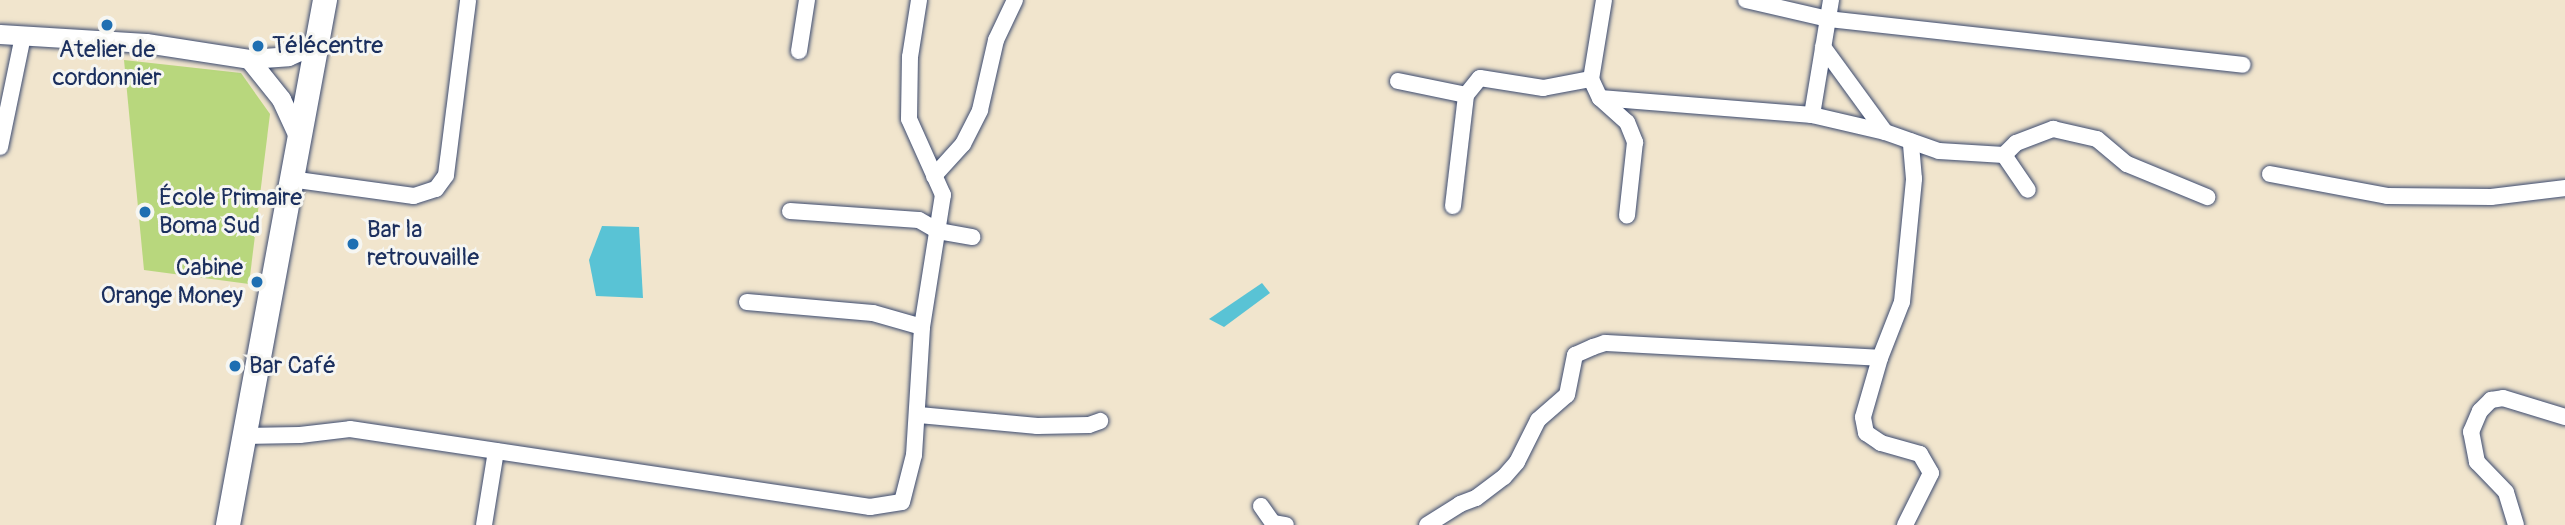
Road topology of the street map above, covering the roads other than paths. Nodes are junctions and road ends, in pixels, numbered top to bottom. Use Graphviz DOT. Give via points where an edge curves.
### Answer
graph roads {
  1 [pos="325,0"];
  2 [pos="468,0"];
  3 [pos="807,0"];
  4 [pos="919,0"];
  5 [pos="1015,0"];
  6 [pos="1604,0"];
  7 [pos="1746,0"];
  8 [pos="1830,0"];
  9 [pos="1828,19"];
  10 [pos="0,34"];
  11 [pos="23,36"];
  12 [pos="317,43"];
  13 [pos="1823,47"];
  14 [pos="799,51"];
  15 [pos="249,59"];
  16 [pos="2242,65"];
  17 [pos="1591,79"];
  18 [pos="1398,81"];
  19 [pos="1466,95"];
  20 [pos="1600,97"];
  21 [pos="1812,115"];
  22 [pos="1885,132"];
  23 [pos="298,136"];
  24 [pos="1912,141"];
  25 [pos="0,147"];
  26 [pos="2004,155"];
  27 [pos="2270,174"];
  28 [pos="934,176"];
  29 [pos="290,178"];
  30 [pos="2565,188"];
  31 [pos="2028,190"];
  32 [pos="2207,197"];
  33 [pos="1453,206"];
  34 [pos="790,211"];
  35 [pos="1627,216"];
  36 [pos="938,231"];
  37 [pos="972,237"];
  38 [pos="747,302"];
  39 [pos="922,327"];
  40 [pos="1880,358"];
  41 [pos="919,415"];
  42 [pos="2565,417"];
  43 [pos="1100,421"];
  44 [pos="243,436"];
  45 [pos="496,451"];
  46 [pos="1261,506"];
  47 [pos="228,525"];
  48 [pos="484,525"];
  49 [pos="1286,525"];
  50 [pos="1427,525"];
  51 [pos="1905,525"];
  52 [pos="2516,525"];
  1 -- 12 [label="highway"];
  2 -- 29 [label="street" via="446,175 436,189 414,196"];
  3 -- 14 [label="street"];
  4 -- 28 [label="street" via="910,57 909,119"];
  5 -- 28 [label="street" via="996,40 980,110 962,144"];
  6 -- 17 [label="street"];
  7 -- 9 [label="street"];
  8 -- 9 [label="street"];
  9 -- 13 [label="street"];
  9 -- 16 [label="street"];
  10 -- 11 [label="street"];
  11 -- 15 [label="street" via="146,43"];
  11 -- 25 [label="street"];
  12 -- 15 [label="street" via="288,56"];
  12 -- 23 [label="highway"];
  13 -- 21 [label="street"];
  13 -- 22 [label="street"];
  15 -- 23 [label="street" via="281,99"];
  17 -- 19 [label="street" via="1543,88 1480,78"];
  17 -- 20 [label="street"];
  18 -- 19 [label="street"];
  19 -- 33 [label="street"];
  20 -- 21 [label="street"];
  20 -- 35 [label="street" via="1627,122 1635,142"];
  21 -- 22 [label="street"];
  22 -- 24 [label="street"];
  23 -- 29 [label="highway"];
  24 -- 26 [label="street" via="1939,151"];
  24 -- 40 [label="street" via="1914,179 1902,302"];
  26 -- 31 [label="street"];
  26 -- 32 [label="street" via="2016,143 2053,129 2097,139 2127,164"];
  27 -- 30 [label="street" via="2387,196 2491,197"];
  28 -- 36 [label="street" via="943,195"];
  29 -- 44 [label="highway"];
  34 -- 36 [label="street" via="919,220"];
  36 -- 37 [label="street"];
  36 -- 39 [label="street"];
  38 -- 39 [label="street" via="873,313"];
  39 -- 41 [label="street"];
  40 -- 50 [label="street" via="1605,343 1593,347 1575,355 1567,395 1538,420 1504,477"];
  40 -- 51 [label="street" via="1863,417 1866,433 1881,443 1920,454 1931,473"];
  41 -- 43 [label="street" via="1037,426"];
  41 -- 45 [label="street" via="902,502 870,507"];
  42 -- 52 [label="street" via="2503,398 2491,400 2480,411 2471,432 2477,462 2506,492"];
  44 -- 45 [label="street" via="350,429"];
  44 -- 47 [label="highway"];
  45 -- 48 [label="street"];
  46 -- 49 [label="street" via="1273,523"];
}
